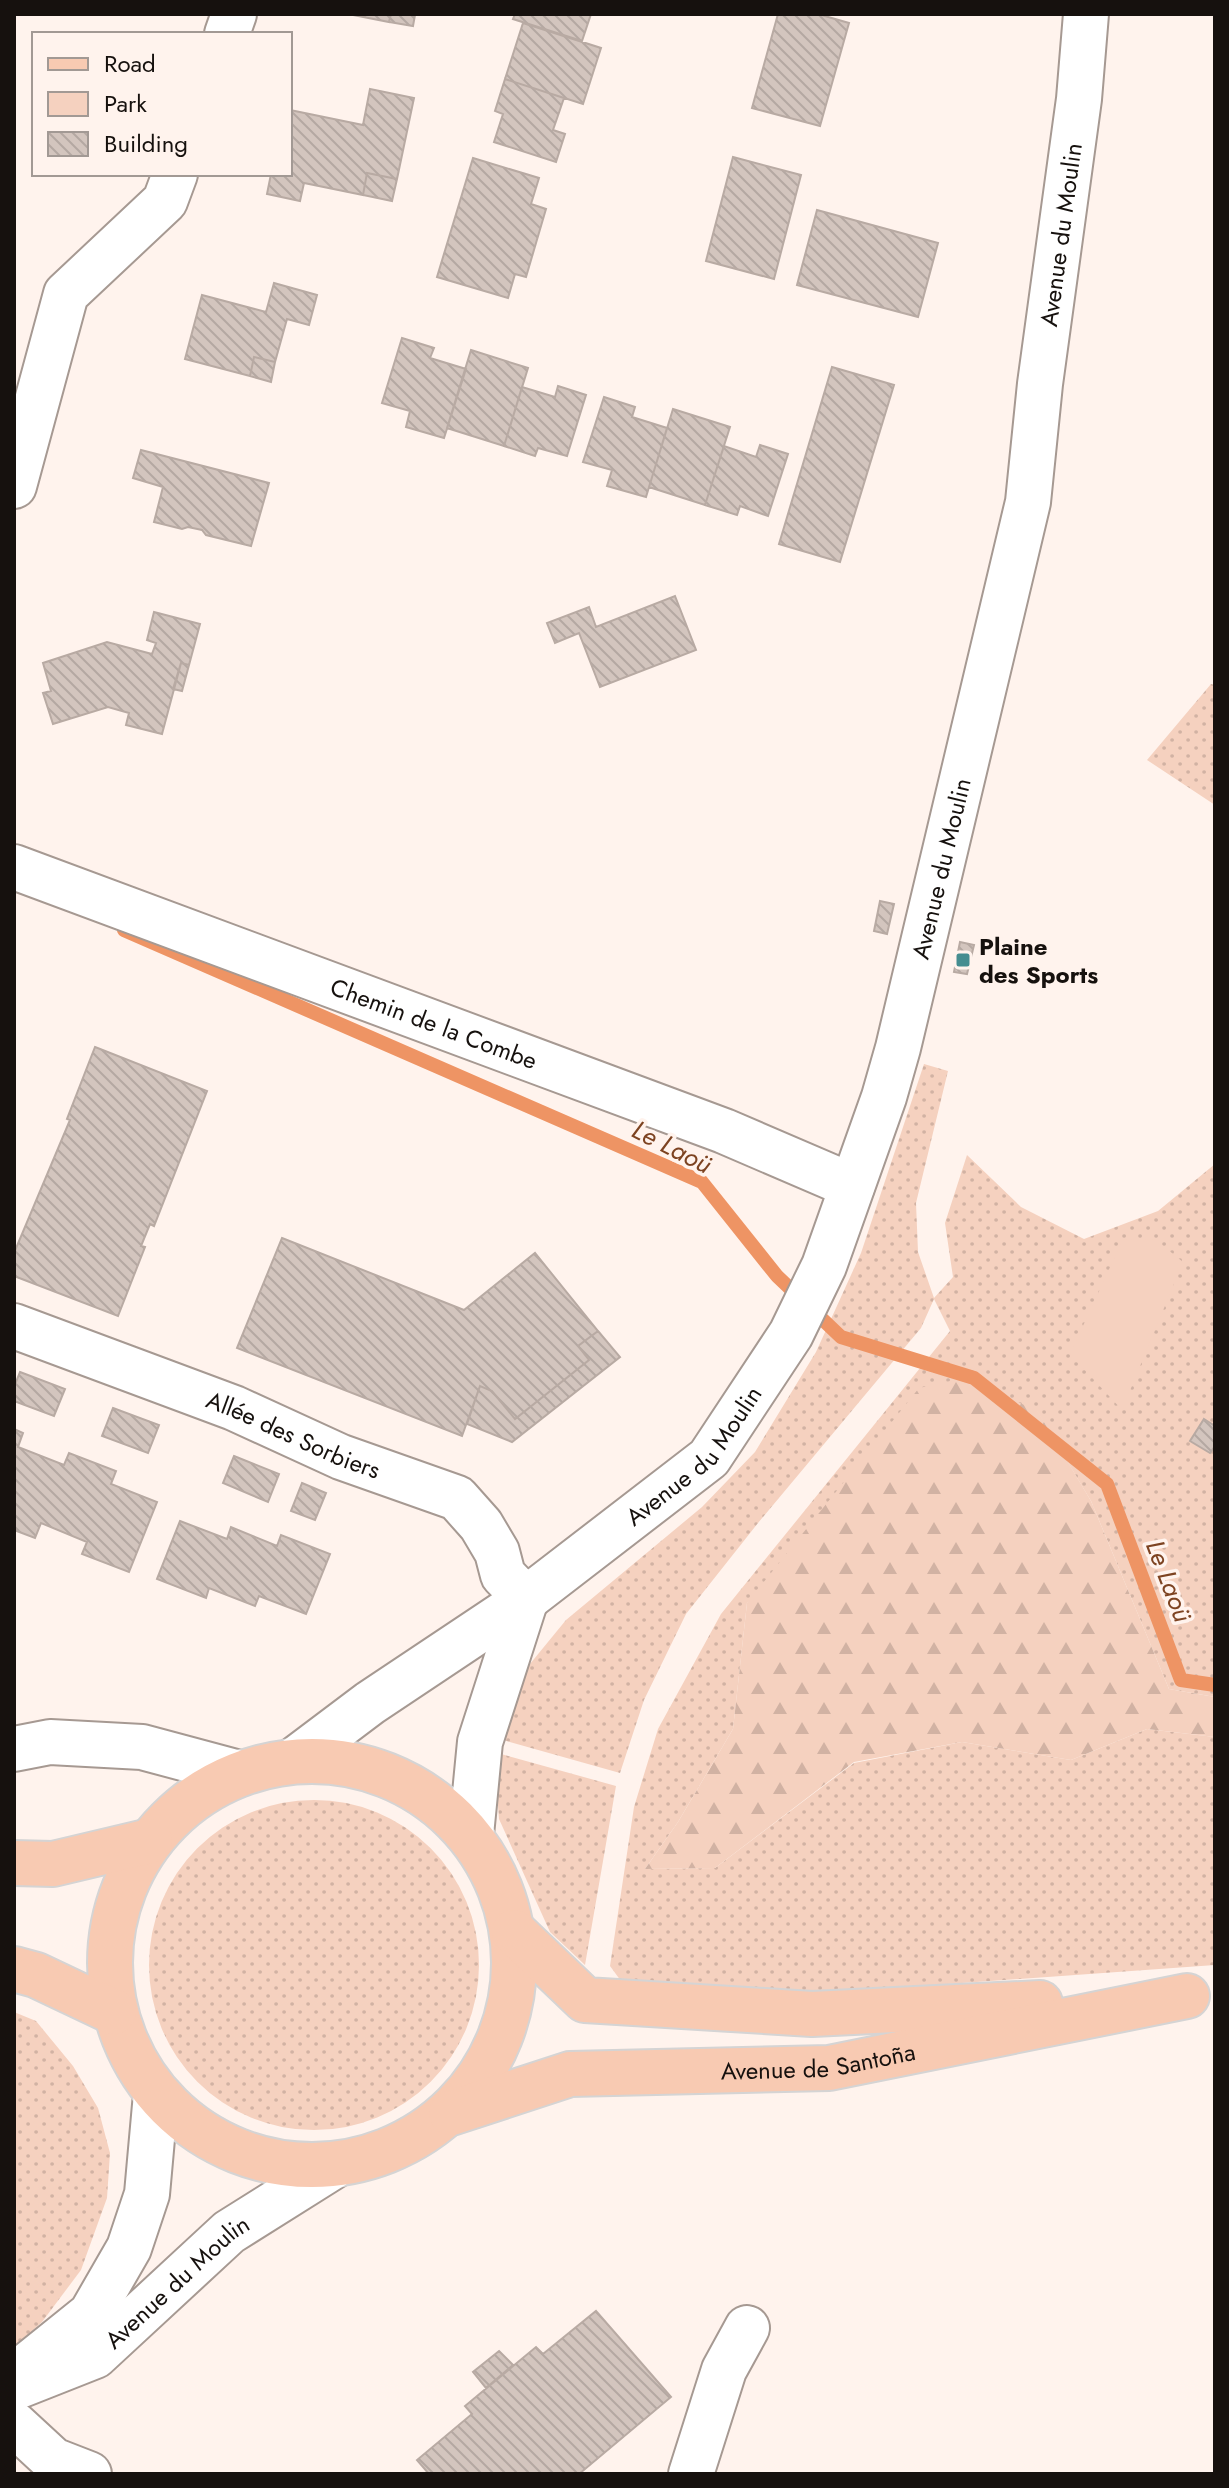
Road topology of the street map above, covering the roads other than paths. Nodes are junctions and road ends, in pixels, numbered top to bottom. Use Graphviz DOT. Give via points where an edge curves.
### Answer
graph roads {
  1 [pos="1086,14"];
  2 [pos="174,176"];
  3 [pos="14,486"];
  4 [pos="14,867"];
  5 [pos="852,1186"];
  6 [pos="14,1326"];
  7 [pos="526,1599"];
  8 [pos="14,1749"];
  9 [pos="293,1761"];
  10 [pos="239,1773"];
  11 [pos="471,1835"];
  12 [pos="150,1841"];
  13 [pos="14,1863"];
  14 [pos="514,1932"];
  15 [pos="14,1969"];
  16 [pos="1201,1997"];
  17 [pos="114,2012"];
  18 [pos="156,2094"];
  19 [pos="451,2113"];
  20 [pos="334,2166"];
  21 [pos="747,2328"];
  22 [pos="14,2376"];
  23 [pos="14,2388"];
  24 [pos="14,2424"];
  25 [pos="89,2474"];
  26 [pos="691,2474"];
  1 -- 5 [label="street, Avenue du Moulin" via="1028,502 898,1048"];
  2 -- 3 [label="street" via="165,201 66,294"];
  4 -- 5 [label="street, Chemin de la Combe" via="724,1131"];
  5 -- 7 [label="street, Avenue du Moulin" via="824,1266 791,1334 709,1458"];
  6 -- 7 [label="street, Allée des Sorbiers" via="457,1498 481,1525 503,1575"];
  7 -- 9 [label="street, Avenue du Moulin"];
  7 -- 11 [label="street" via="480,1742"];
  8 -- 10 [label="street" via="50,1742 142,1747"];
  9 -- 10 [label="main road"];
  9 -- 11 [label="main road" via="359,1766 421,1791"];
  10 -- 12 [label="main road" via="190,1801"];
  11 -- 14 [label="main road" via="499,1881"];
  12 -- 13 [label="main road" via="53,1864"];
  12 -- 17 [label="main road" via="121,1893 109,1952"];
  14 -- 16 [label="main road, Avenue de Santoña" via="585,2000 812,2014"];
  14 -- 19 [label="main road" via="514,1998 492,2060"];
  15 -- 17 [label="main road"];
  16 -- 19 [label="main road, Avenue de Santoña" via="829,2068 570,2074"];
  17 -- 18 [label="main road" via="131,2056"];
  18 -- 20 [label="main road" via="206,2137 243,2152 268,2162"];
  18 -- 22 [label="street, Avenue du Moulin" via="147,2194 129,2248 91,2314"];
  19 -- 20 [label="main road" via="397,2149"];
  20 -- 23 [label="street, Avenue du Moulin" via="229,2232 95,2356"];
  21 -- 26 [label="street" via="724,2370"];
  24 -- 25 [label="street" via="53,2460"];
}
